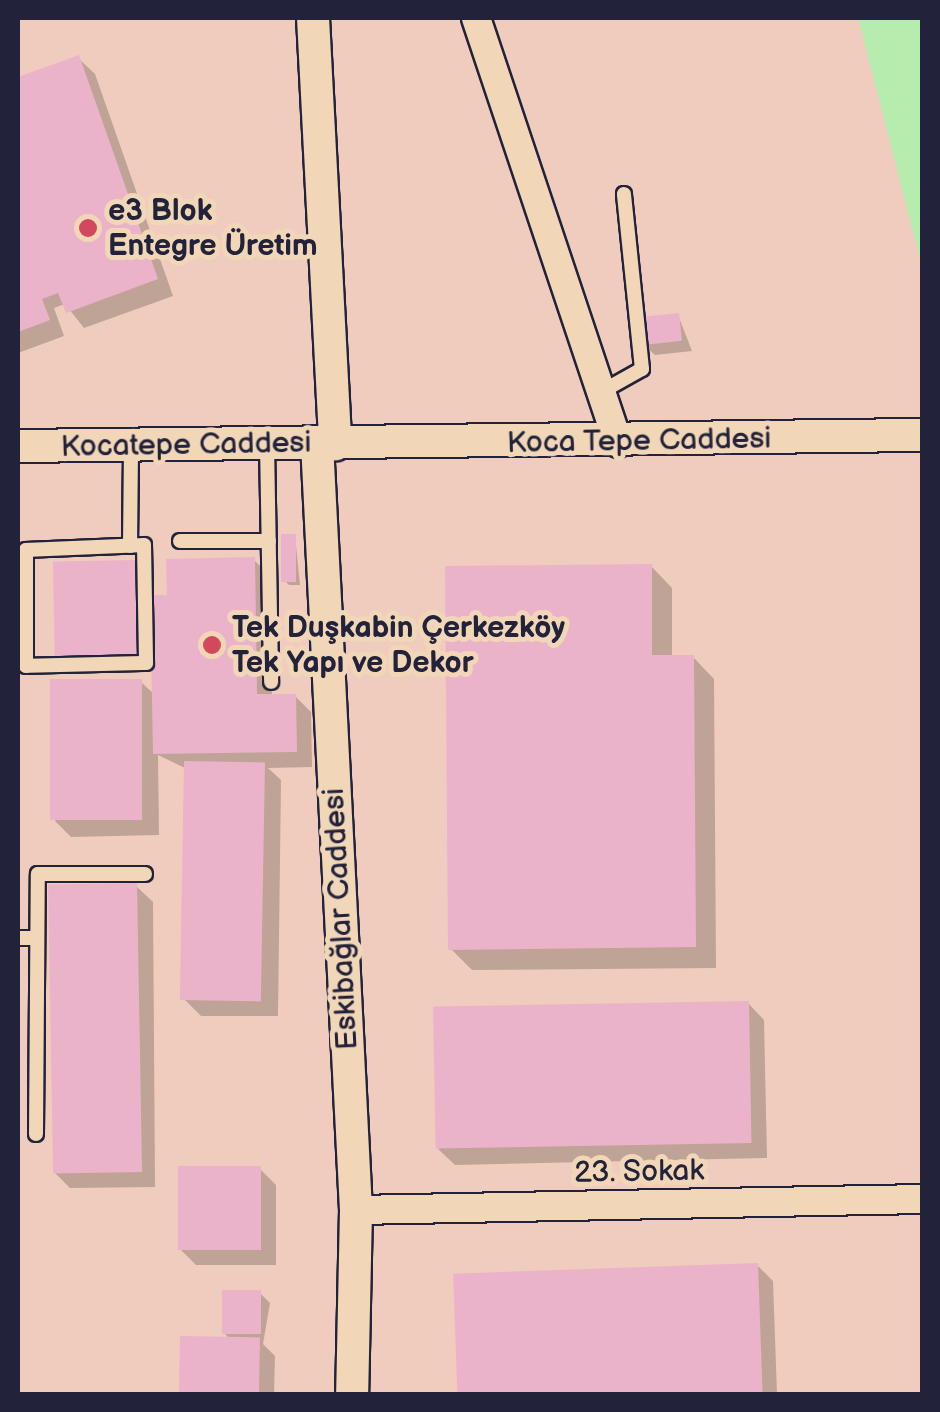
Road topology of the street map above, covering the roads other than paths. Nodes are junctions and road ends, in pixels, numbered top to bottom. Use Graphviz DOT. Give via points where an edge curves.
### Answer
graph roads {
  1 [pos="313,18"];
  2 [pos="476,18"];
  3 [pos="624,194"];
  4 [pos="601,392"];
  5 [pos="922,435"];
  6 [pos="618,442"];
  7 [pos="336,443"];
  8 [pos="267,444"];
  9 [pos="131,445"];
  10 [pos="18,446"];
  11 [pos="180,541"];
  12 [pos="268,541"];
  13 [pos="130,546"];
  14 [pos="271,682"];
  15 [pos="145,874"];
  16 [pos="18,938"];
  17 [pos="37,938"];
  18 [pos="36,1134"];
  19 [pos="922,1199"];
  20 [pos="356,1210"];
  21 [pos="352,1394"];
  1 -- 7 [label="street, Eskibağlar Caddesi"];
  2 -- 4 [label="street"];
  3 -- 4 [label="lane" via="642,369"];
  4 -- 6 [label="street"];
  5 -- 6 [label="street, Koca Tepe Caddesi"];
  6 -- 7 [label="street, Koca Tepe Caddesi"];
  7 -- 8 [label="street, Kocatepe Caddesi"];
  7 -- 20 [label="street, Eskibağlar Caddesi"];
  8 -- 9 [label="street, Kocatepe Caddesi"];
  8 -- 12 [label="lane"];
  9 -- 10 [label="street, Kocatepe Caddesi"];
  9 -- 13 [label="lane"];
  11 -- 12 [label="lane"];
  12 -- 14 [label="lane"];
  13 -- 13 [label="lane" via="26,550 26,666 146,663 144,545"];
  15 -- 17 [label="lane" via="38,874"];
  16 -- 17 [label="lane"];
  17 -- 18 [label="lane"];
  19 -- 20 [label="street, 23. Sokak"];
  20 -- 21 [label="street, Eskibağlar Caddesi"];
}
